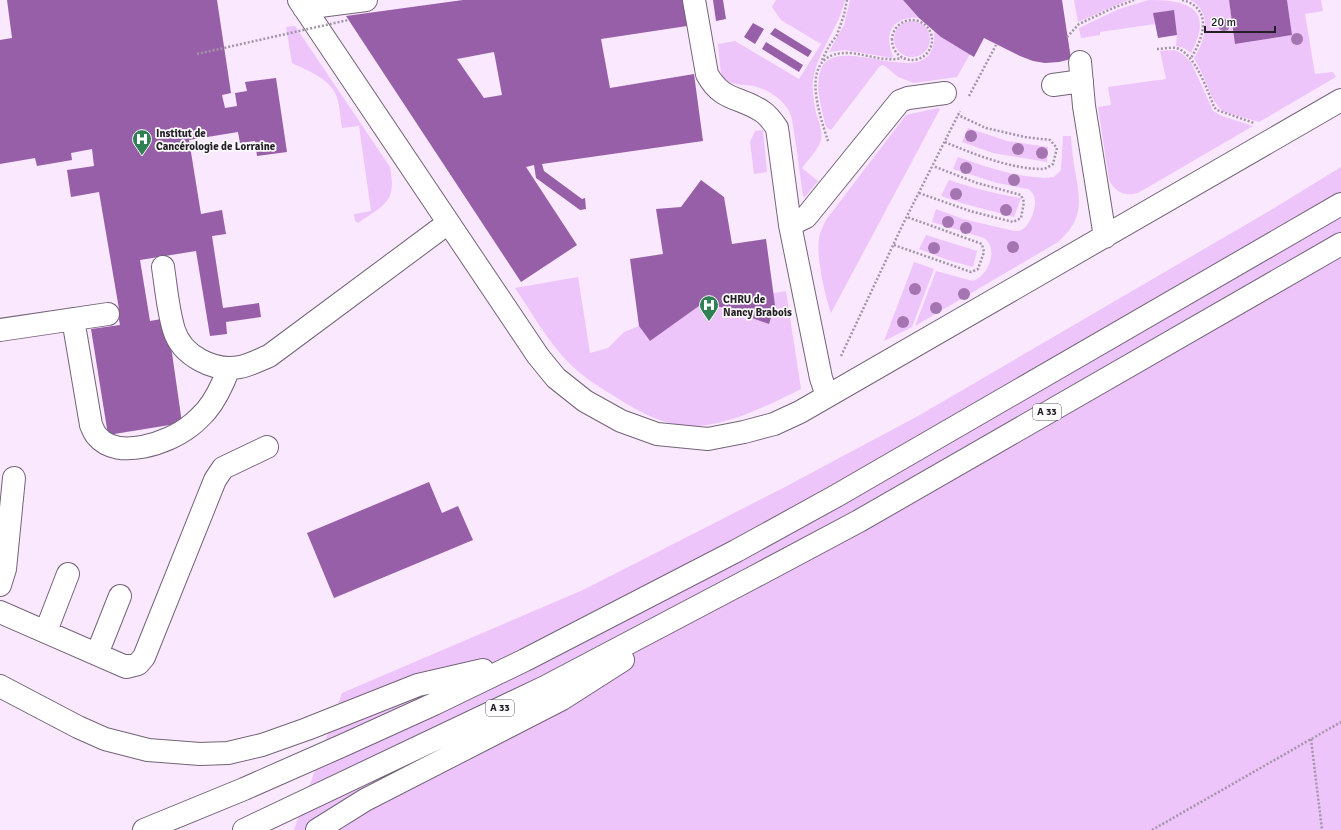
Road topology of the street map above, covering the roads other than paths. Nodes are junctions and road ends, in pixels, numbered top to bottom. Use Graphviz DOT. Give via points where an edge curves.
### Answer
graph roads {
  1 [pos="366,0"];
  2 [pos="694,0"];
  3 [pos="302,4"];
  4 [pos="1052,84"];
  5 [pos="945,93"];
  6 [pos="1341,100"];
  7 [pos="1341,204"];
  8 [pos="448,223"];
  9 [pos="790,225"];
  10 [pos="1105,237"];
  11 [pos="1341,244"];
  12 [pos="163,267"];
  13 [pos="108,314"];
  14 [pos="73,319"];
  15 [pos="0,330"];
  16 [pos="229,368"];
  17 [pos="824,387"];
  18 [pos="267,447"];
  19 [pos="14,478"];
  20 [pos="68,574"];
  21 [pos="752,578"];
  22 [pos="0,585"];
  23 [pos="120,596"];
  24 [pos="0,612"];
  25 [pos="46,631"];
  26 [pos="97,654"];
  27 [pos="525,660"];
  28 [pos="0,686"];
  29 [pos="144,830"];
  30 [pos="244,830"];
  31 [pos="317,830"];
  1 -- 3 [label="main road"];
  2 -- 9 [label="main road" via="707,74 711,82 729,97 764,112 777,128"];
  3 -- 8 [label="main road"];
  4 -- 10 [label="main road" via="1081,72 1085,114"];
  5 -- 9 [label="main road" via="900,101 806,217"];
  6 -- 10 [label="main road"];
  7 -- 27 [label="main road" via="836,496 736,551"];
  8 -- 16 [label="main road" via="269,356 241,367"];
  8 -- 17 [label="main road" via="518,328 556,378 585,401 621,421 657,434 708,439 774,424 800,412"];
  9 -- 17 [label="main road"];
  10 -- 17 [label="main road"];
  11 -- 21 [label="main road, A 33" via="866,517"];
  12 -- 16 [label="main road" via="174,331 181,342 189,353 201,361"];
  13 -- 14 [label="main road"];
  14 -- 15 [label="main road"];
  14 -- 16 [label="main road" via="91,425 96,436 118,449 153,445 190,427 219,395"];
  18 -- 26 [label="main road" via="223,468 215,480 144,657 138,664 126,667"];
  19 -- 22 [label="main road" via="5,569"];
  20 -- 25 [label="main road"];
  21 -- 30 [label="main road, A 33" via="545,687"];
  21 -- 31 [label="main road" via="562,699 365,800"];
  23 -- 26 [label="main road"];
  24 -- 25 [label="main road"];
  25 -- 26 [label="main road"];
  27 -- 28 [label="main road" via="418,686 307,730 228,753 200,754 148,750 106,739"];
  27 -- 29 [label="main road" via="346,744"];
}
